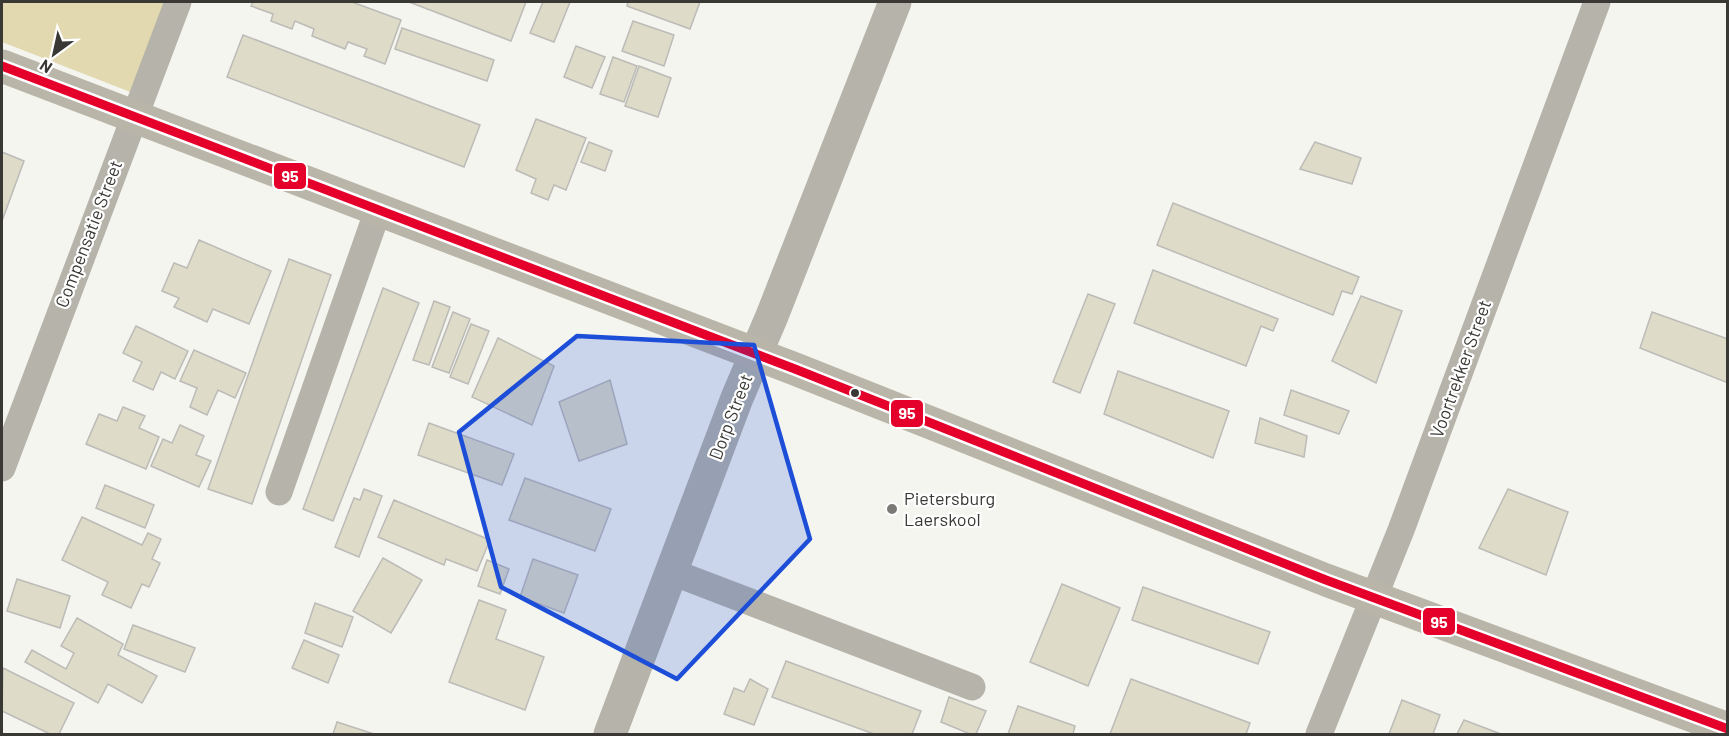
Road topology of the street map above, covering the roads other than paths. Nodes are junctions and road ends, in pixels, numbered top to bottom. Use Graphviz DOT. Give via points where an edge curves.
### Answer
graph roads {
  1 [pos="178,2"];
  2 [pos="895,2"];
  3 [pos="1597,2"];
  4 [pos="2,66"];
  5 [pos="133,116"];
  6 [pos="378,210"];
  7 [pos="756,354"];
  8 [pos="2,468"];
  9 [pos="279,492"];
  10 [pos="672,572"];
  11 [pos="1374,598"];
  12 [pos="972,687"];
  13 [pos="1728,729"];
  14 [pos="610,735"];
  15 [pos="1319,735"];
  1 -- 5 [label="street, Compensatie Street"];
  2 -- 7 [label="street, Dorp Street"];
  3 -- 11 [label="street, Voortrekker Street"];
  4 -- 5 [label="main road"];
  5 -- 6 [label="main road"];
  5 -- 8 [label="street, Compensatie Street"];
  6 -- 7 [label="main road"];
  6 -- 9 [label="street"];
  7 -- 10 [label="street, Dorp Street"];
  7 -- 11 [label="main road"];
  10 -- 12 [label="street"];
  10 -- 14 [label="street, Dorp Street"];
  11 -- 13 [label="main road"];
  11 -- 15 [label="street, Voortrekker Street"];
}
